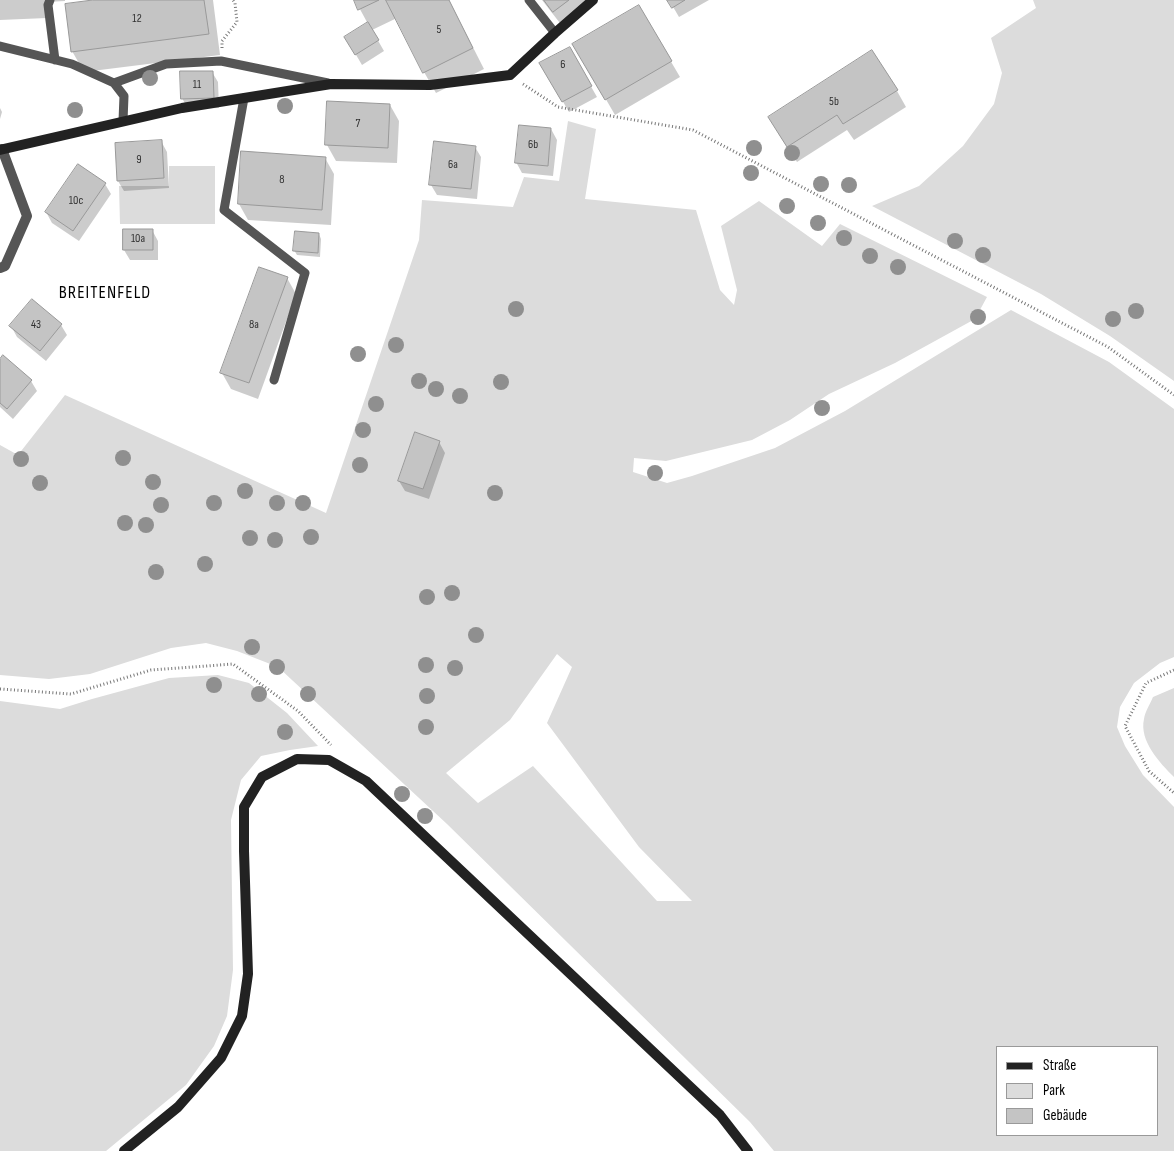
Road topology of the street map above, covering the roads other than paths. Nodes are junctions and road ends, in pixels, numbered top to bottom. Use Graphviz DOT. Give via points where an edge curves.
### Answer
graph roads {
  1 [pos="50,0"];
  2 [pos="529,0"];
  3 [pos="593,0"];
  4 [pos="555,33"];
  5 [pos="0,46"];
  6 [pos="54,60"];
  7 [pos="114,84"];
  8 [pos="331,84"];
  9 [pos="244,98"];
  10 [pos="123,121"];
  11 [pos="1,150"];
  12 [pos="0,268"];
  13 [pos="274,380"];
  14 [pos="124,1151"];
  15 [pos="748,1151"];
  1 -- 6 [label="lane"];
  2 -- 4 [label="lane"];
  3 -- 4 [label="street"];
  4 -- 8 [label="street" via="510,75 430,85"];
  5 -- 6 [label="lane"];
  6 -- 7 [label="lane" via="72,64"];
  7 -- 8 [label="lane" via="166,64 221,61"];
  7 -- 10 [label="lane" via="124,96"];
  8 -- 9 [label="street"];
  9 -- 10 [label="street"];
  9 -- 13 [label="lane" via="224,210 304,273"];
  10 -- 11 [label="street"];
  11 -- 12 [label="street" via="27,216 5,266"];
  14 -- 15 [label="street" via="178,1107 221,1058 242,1016 248,974 244,807 262,777 297,759 329,760 366,782 720,1115"];
}
